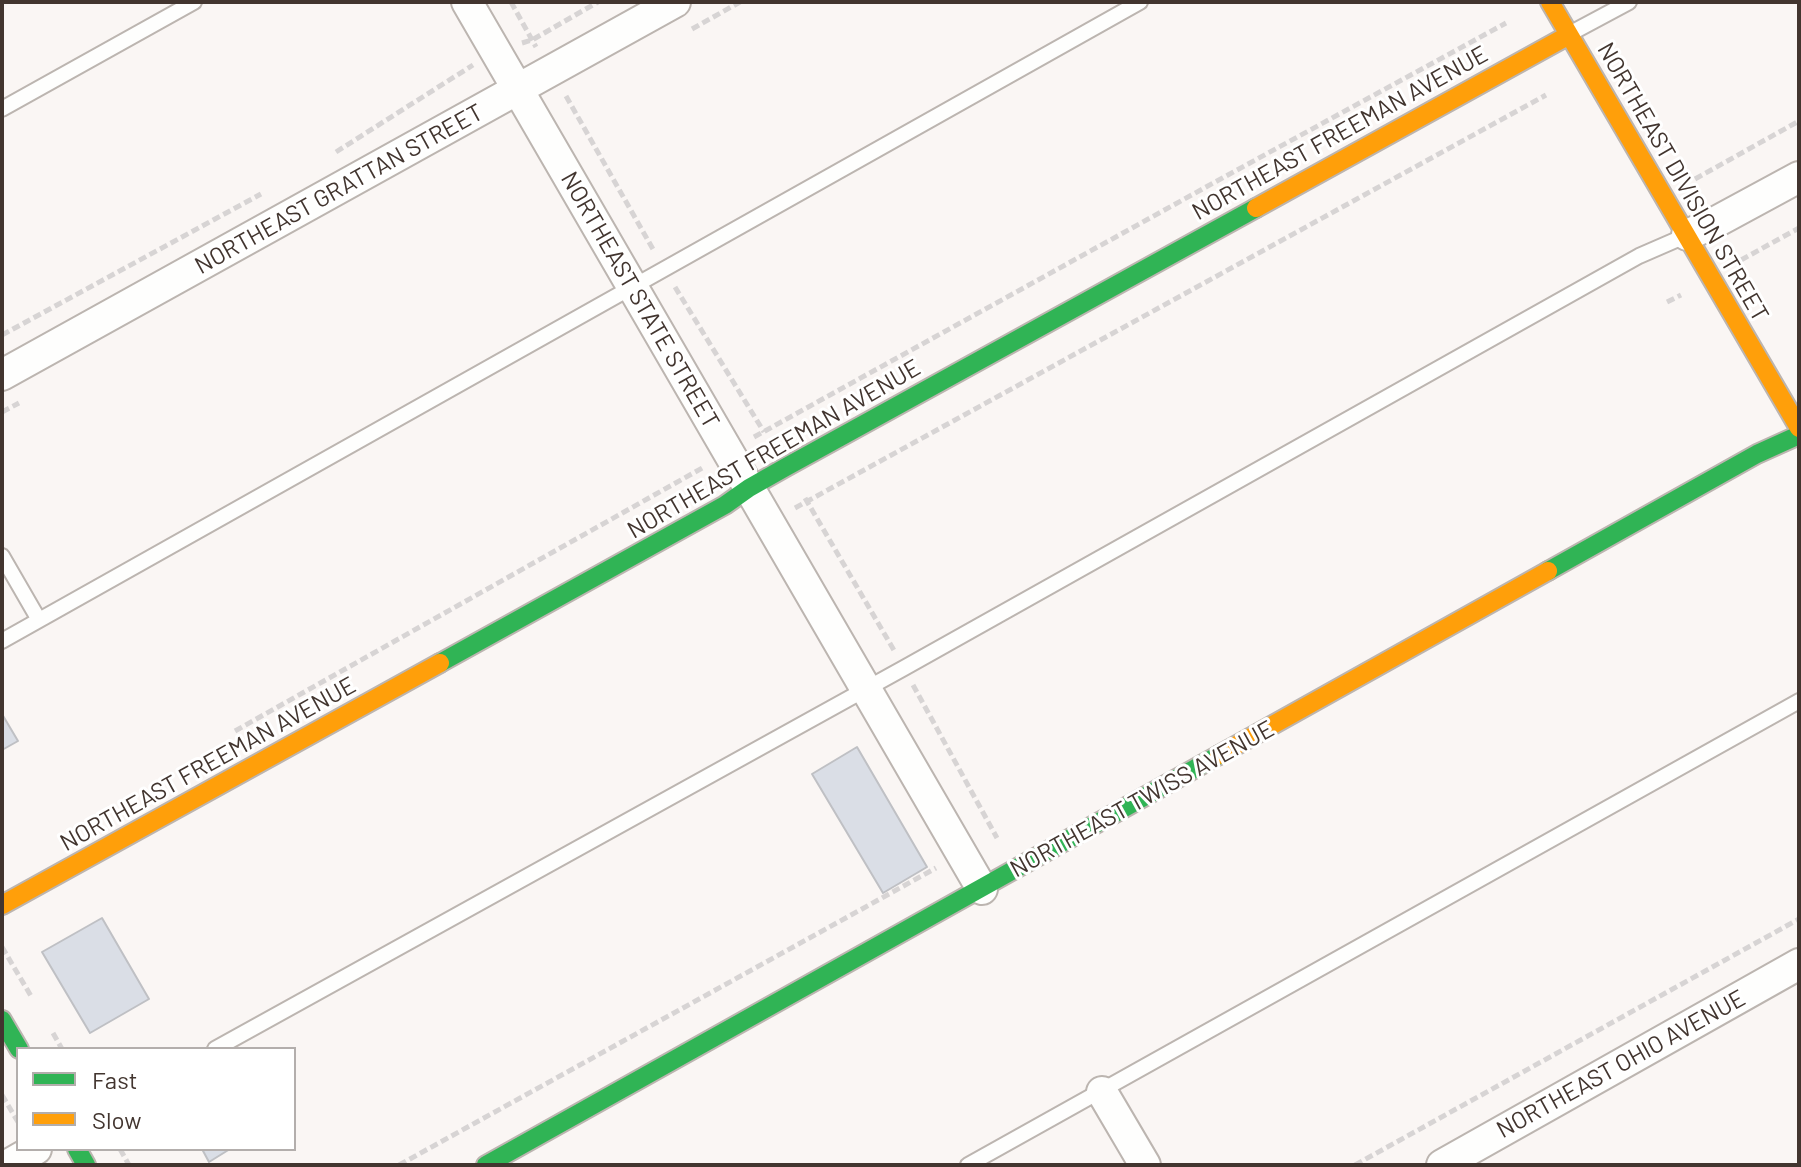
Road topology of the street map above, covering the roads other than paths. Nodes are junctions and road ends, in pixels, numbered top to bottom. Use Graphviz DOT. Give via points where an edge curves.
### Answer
graph roads {
  1 [pos="194,2"];
  2 [pos="467,2"];
  3 [pos="675,2"];
  4 [pos="1140,2"];
  5 [pos="1550,2"];
  6 [pos="1629,2"];
  7 [pos="1569,35"];
  8 [pos="518,90"];
  9 [pos="2,109"];
  10 [pos="1799,177"];
  11 [pos="1687,235"];
  12 [pos="633,287"];
  13 [pos="2,375"];
  14 [pos="1799,428"];
  15 [pos="1799,435"];
  16 [pos="749,488"];
  17 [pos="2,556"];
  18 [pos="39,620"];
  19 [pos="2,641"];
  20 [pos="866,689"];
  21 [pos="1799,701"];
  22 [pos="982,889"];
  23 [pos="2,905"];
  24 [pos="1799,964"];
  25 [pos="2,1020"];
  26 [pos="18,1047"];
  27 [pos="219,1047"];
  28 [pos="1102,1092"];
  29 [pos="32,1151"];
  30 [pos="8,1165"];
  31 [pos="486,1165"];
  32 [pos="968,1165"];
  33 [pos="1145,1165"];
  34 [pos="1442,1165"];
  1 -- 9 [label="lane"];
  2 -- 8 [label="street, NORTHEAST STATE STREET"];
  3 -- 8 [label="street, NORTHEAST GRATTAN STREET"];
  4 -- 12 [label="lane"];
  5 -- 7 [label="street, NORTHEAST DIVISION STREET"];
  6 -- 7 [label="lane"];
  7 -- 11 [label="street, NORTHEAST DIVISION STREET"];
  7 -- 16 [label="street, NORTHEAST FREEMAN AVENUE"];
  8 -- 12 [label="street, NORTHEAST STATE STREET"];
  8 -- 13 [label="street, NORTHEAST GRATTAN STREET"];
  10 -- 11 [label="street"];
  11 -- 14 [label="street, NORTHEAST DIVISION STREET"];
  11 -- 20 [label="lane" via="1639,256"];
  12 -- 16 [label="street, NORTHEAST STATE STREET"];
  12 -- 18 [label="lane"];
  15 -- 22 [label="street, NORTHEAST TWISS AVENUE"];
  16 -- 20 [label="street, NORTHEAST STATE STREET"];
  16 -- 23 [label="street, NORTHEAST FREEMAN AVENUE"];
  17 -- 18 [label="lane"];
  18 -- 19 [label="lane"];
  20 -- 22 [label="street, NORTHEAST STATE STREET"];
  20 -- 27 [label="lane"];
  21 -- 28 [label="lane"];
  22 -- 31 [label="street, NORTHEAST TWISS AVENUE"];
  24 -- 34 [label="street, NORTHEAST OHIO AVENUE"];
  25 -- 26 [label="street"];
  28 -- 32 [label="lane"];
  28 -- 33 [label="street"];
  29 -- 30 [label="street"];
}
